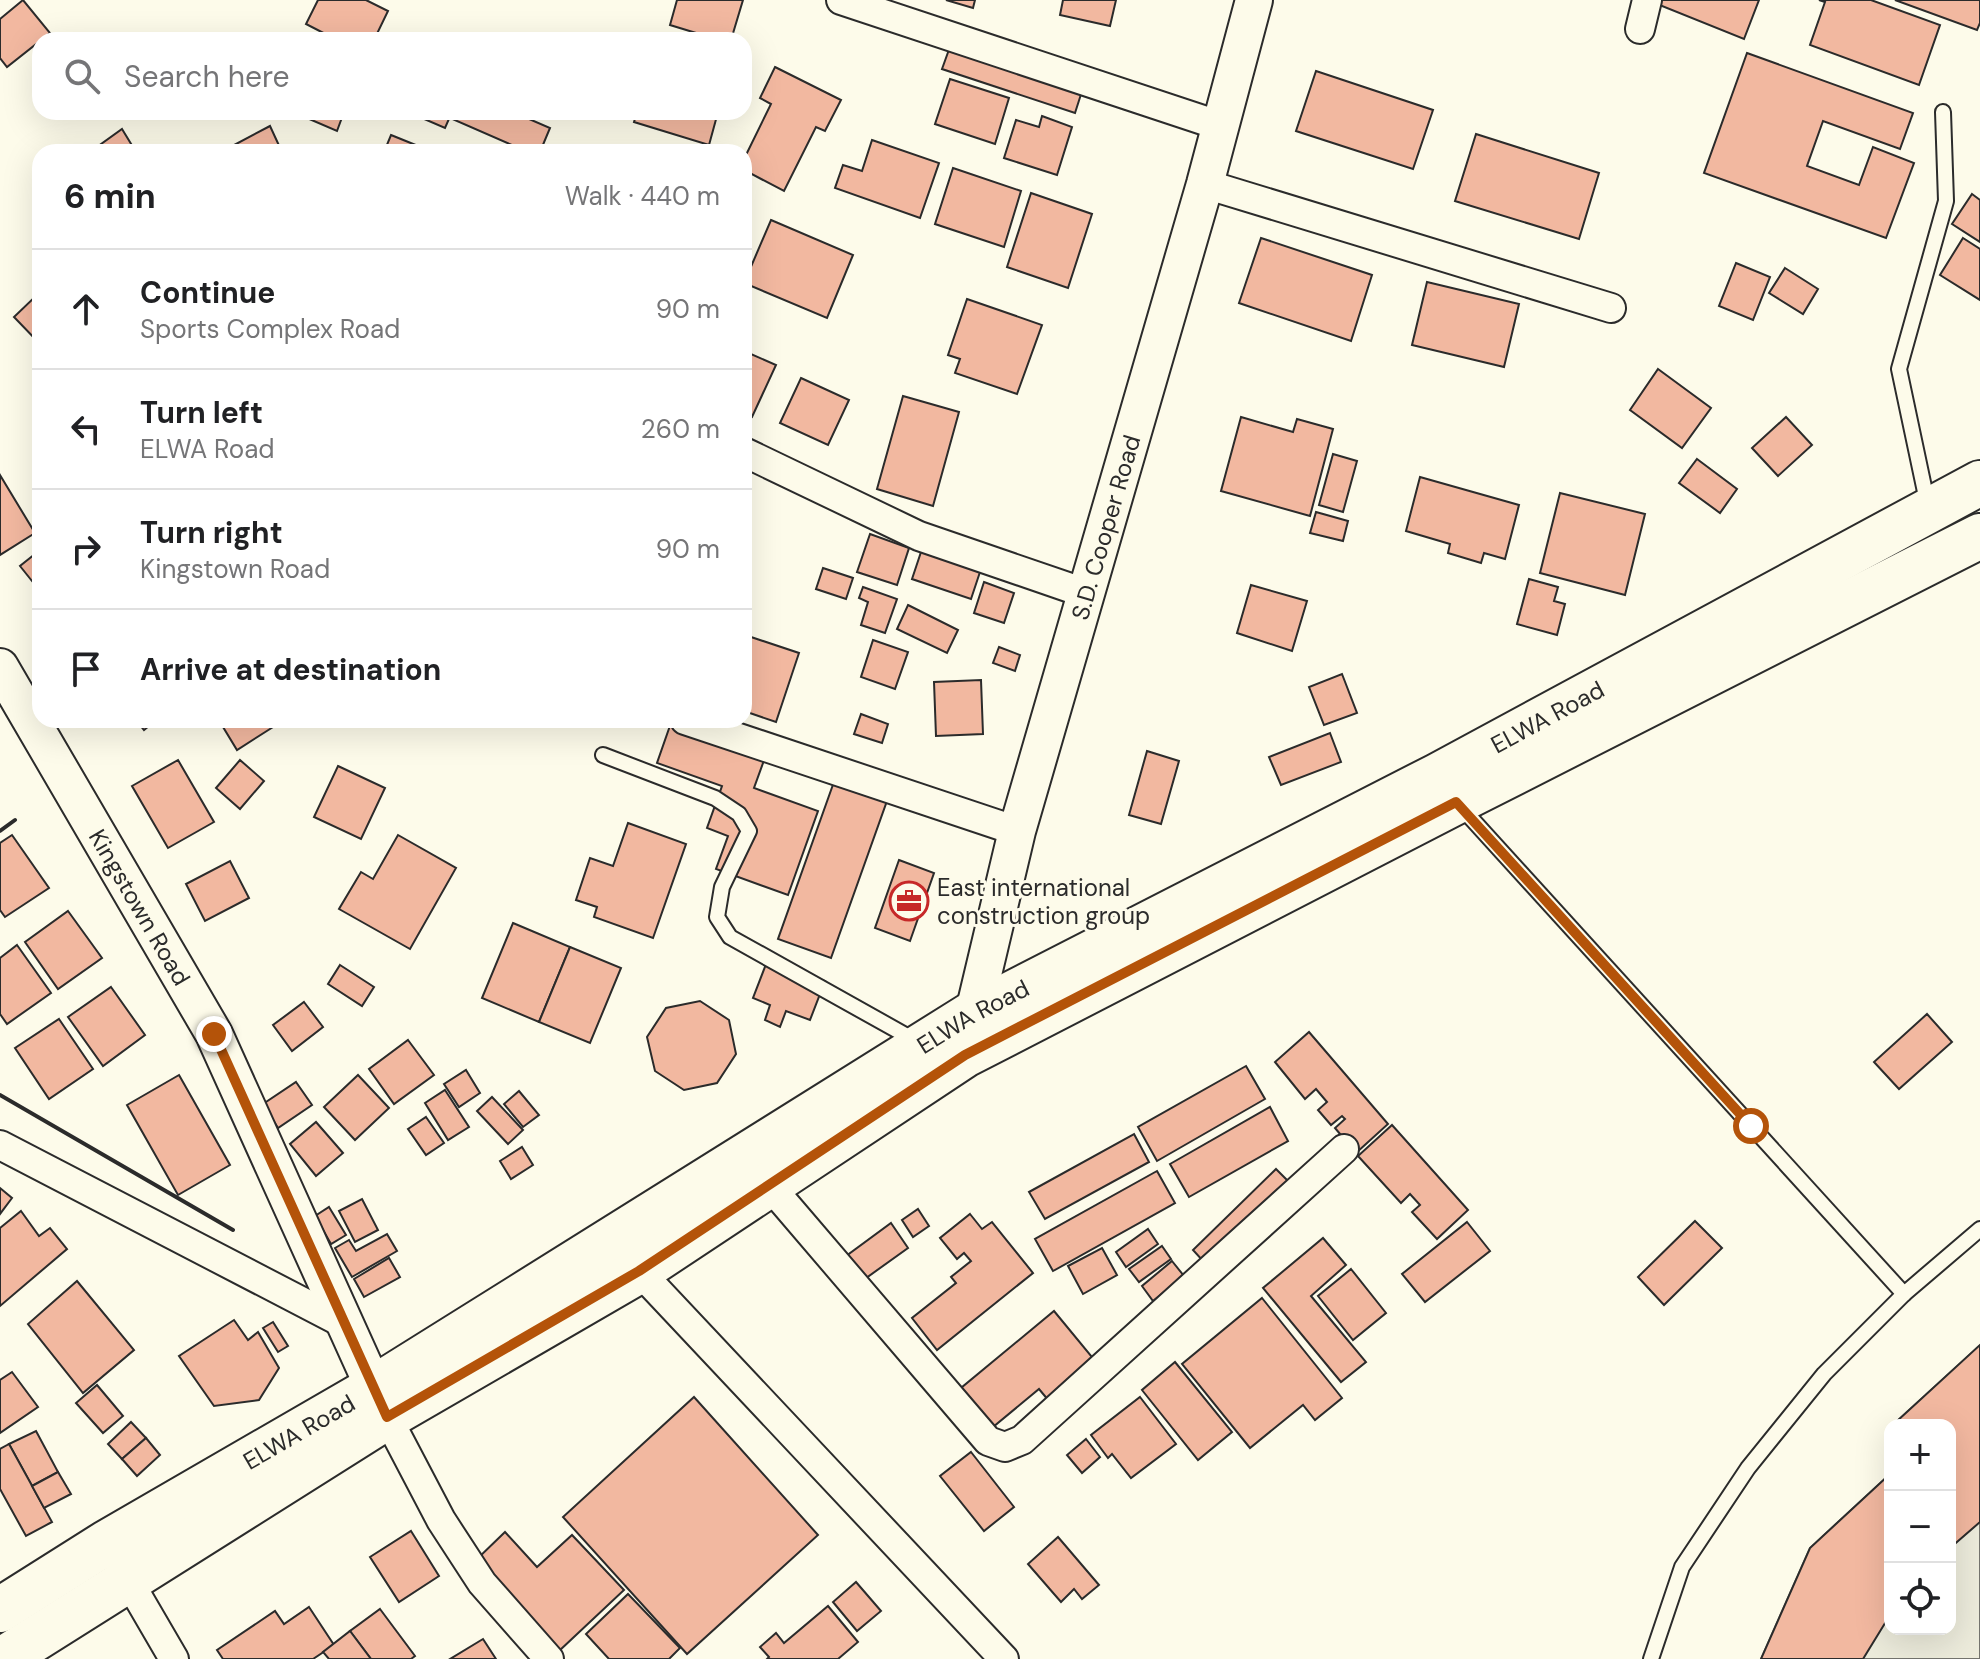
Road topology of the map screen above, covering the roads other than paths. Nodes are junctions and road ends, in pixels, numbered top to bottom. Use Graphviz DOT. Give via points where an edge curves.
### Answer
graph roads {
  1 [pos="841,0"];
  2 [pos="1254,0"];
  3 [pos="1647,0"];
  4 [pos="1640,29"];
  5 [pos="1943,112"];
  6 [pos="1221,126"];
  7 [pos="1205,184"];
  8 [pos="1611,308"];
  9 [pos="752,456"];
  10 [pos="1980,483"];
  11 [pos="1929,510"];
  12 [pos="1980,536"];
  13 [pos="1085,593"];
  14 [pos="0,667"];
  15 [pos="32,722"];
  16 [pos="36,728"];
  17 [pos="709,728"];
  18 [pos="603,755"];
  19 [pos="1456,802"];
  20 [pos="1017,831"];
  21 [pos="969,1034"];
  22 [pos="923,1045"];
  23 [pos="0,1145"];
  24 [pos="1344,1149"];
  25 [pos="769,1185"];
  26 [pos="1980,1229"];
  27 [pos="639,1271"];
  28 [pos="1904,1294"];
  29 [pos="343,1323"];
  30 [pos="381,1402"];
  31 [pos="106,1543"];
  32 [pos="129,1580"];
  33 [pos="0,1610"];
  34 [pos="3,1659"];
  35 [pos="174,1659"];
  36 [pos="549,1659"];
  37 [pos="1004,1659"];
  38 [pos="1651,1659"];
  1 -- 6 [label="street"];
  2 -- 6 [label="street, S.D. Cooper Road"];
  3 -- 4 [label="street"];
  5 -- 11 [label="lane" via="1946,201 1899,369"];
  6 -- 7 [label="street, S.D. Cooper Road"];
  7 -- 8 [label="street"];
  7 -- 13 [label="street, S.D. Cooper Road"];
  9 -- 13 [label="street" via="919,536"];
  10 -- 11 [label="main road, ELWA Road"];
  11 -- 21 [label="main road, ELWA Road"];
  12 -- 19 [label="main road, ELWA Road"];
  13 -- 20 [label="street, S.D. Cooper Road"];
  14 -- 15 [label="street, Kingstown Road"];
  16 -- 29 [label="street, Kingstown Road" via="214,1034"];
  17 -- 20 [label="street"];
  18 -- 22 [label="lane" via="715,798 739,814 749,831 722,887 717,917 730,937"];
  19 -- 21 [label="main road, ELWA Road"];
  19 -- 28 [label="lane"];
  20 -- 21 [label="street, S.D. Cooper Road"];
  21 -- 22 [label="main road, ELWA Road"];
  21 -- 25 [label="main road, ELWA Road"];
  22 -- 30 [label="main road, ELWA Road"];
  23 -- 29 [label="street"];
  24 -- 25 [label="street" via="1022,1440 1005,1447 988,1441"];
  25 -- 27 [label="main road, ELWA Road"];
  26 -- 28 [label="lane"];
  27 -- 30 [label="main road, ELWA Road"];
  27 -- 37 [label="street"];
  28 -- 38 [label="lane" via="1824,1374 1748,1468 1682,1567"];
  29 -- 30 [label="street, Kingstown Road"];
  30 -- 31 [label="main road, ELWA Road"];
  30 -- 32 [label="main road, ELWA Road"];
  30 -- 36 [label="street" via="441,1520 482,1583"];
  31 -- 32 [label="street"];
  31 -- 33 [label="main road, ELWA Road"];
  32 -- 34 [label="main road, ELWA Road"];
  32 -- 35 [label="street"];
}
